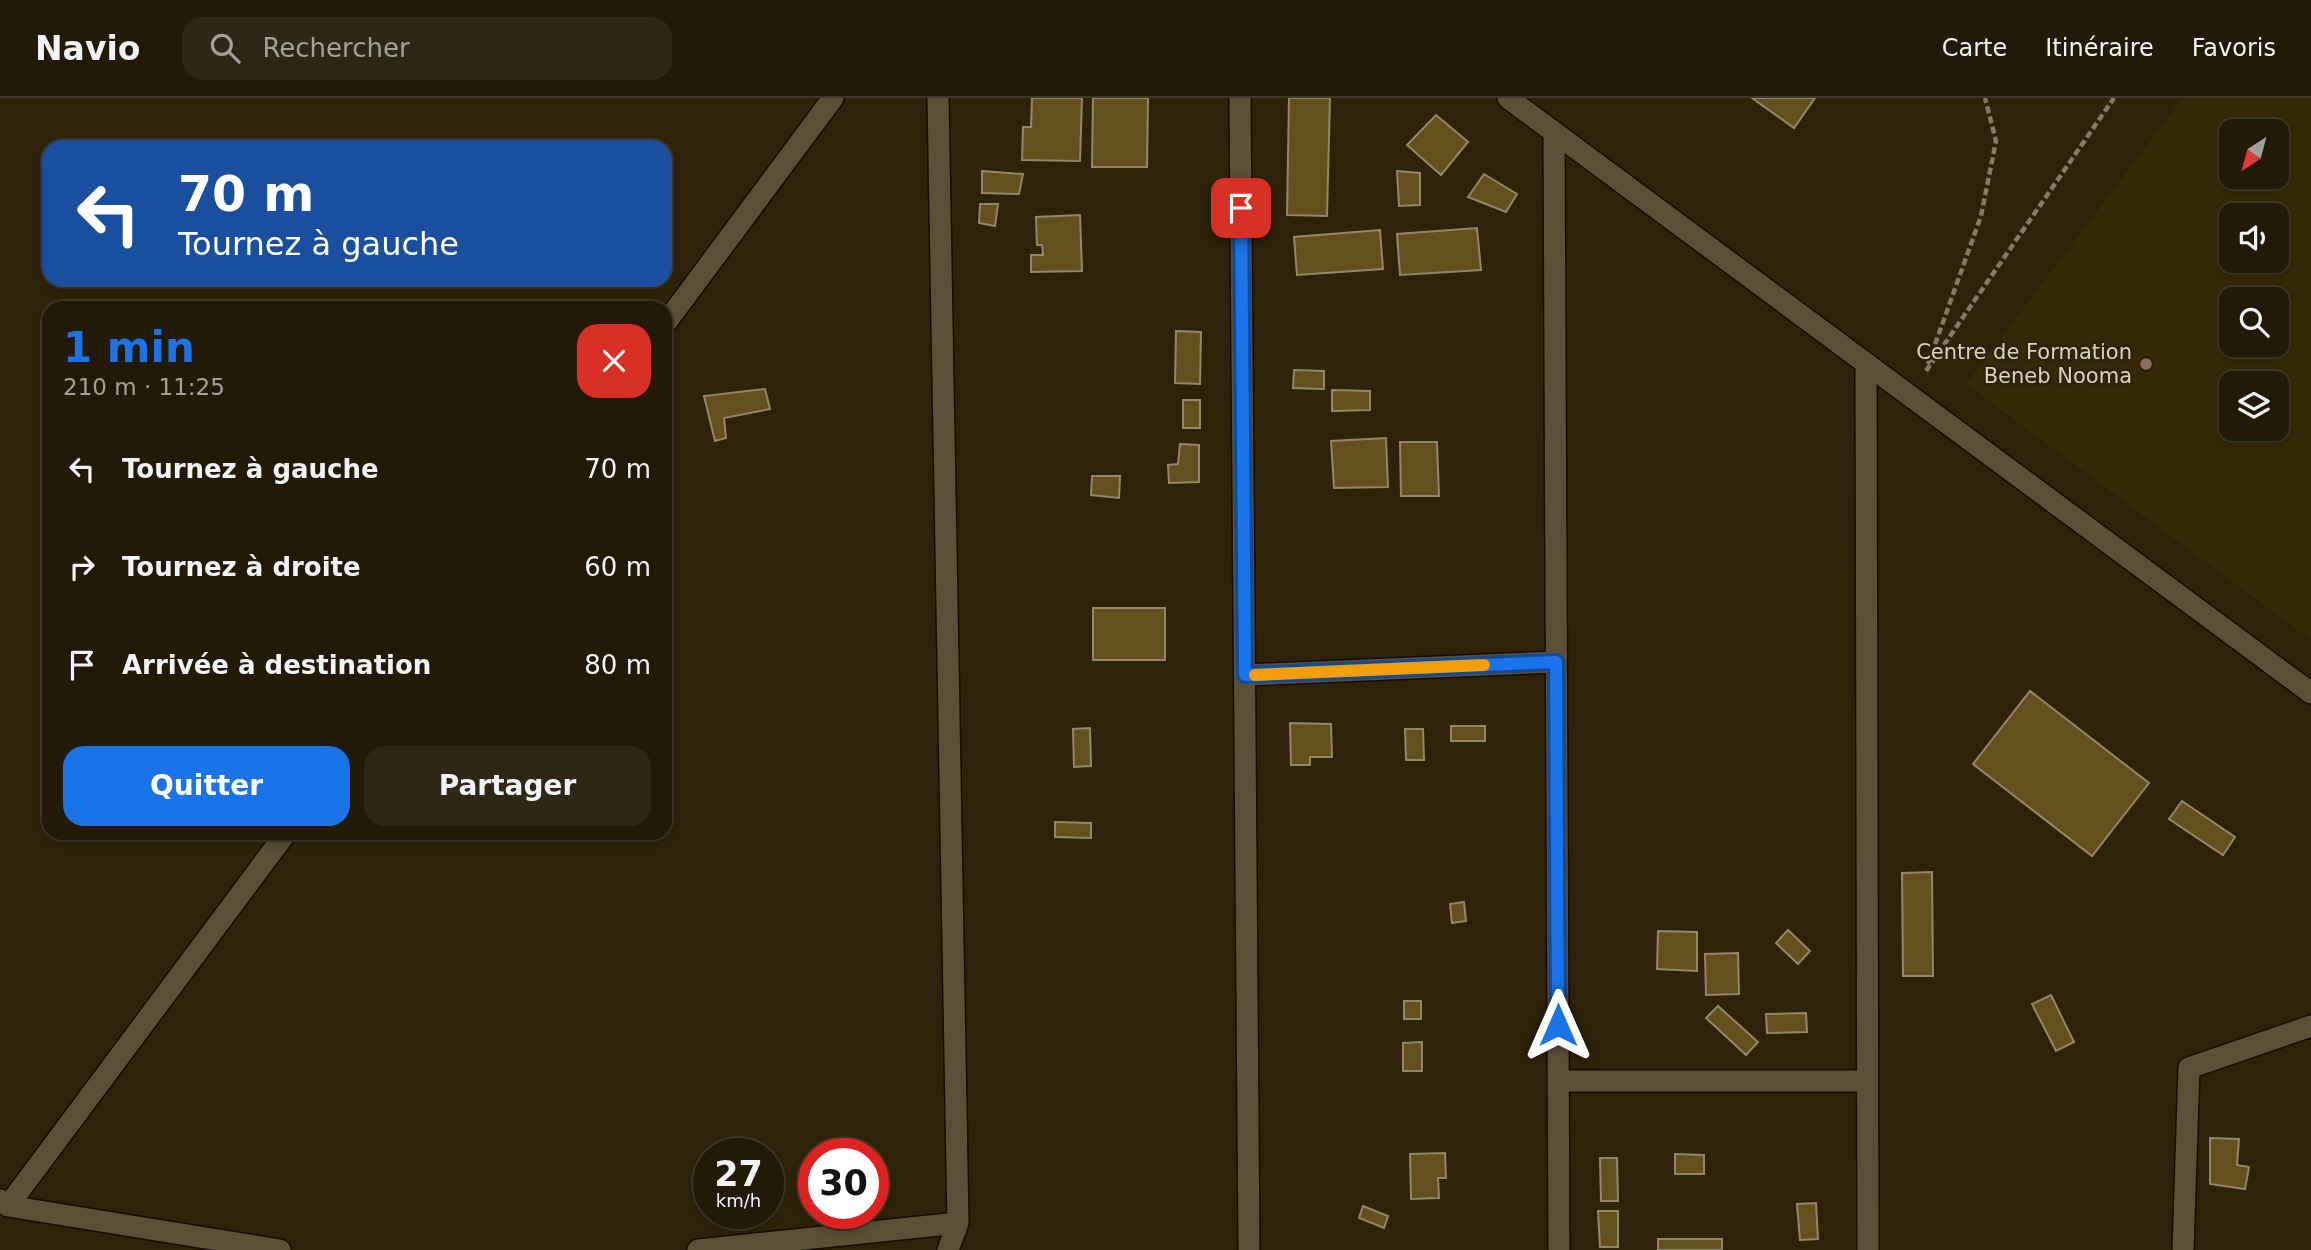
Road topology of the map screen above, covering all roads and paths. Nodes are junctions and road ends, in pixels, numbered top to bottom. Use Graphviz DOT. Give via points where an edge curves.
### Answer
graph roads {
  1 [pos="833,98"];
  2 [pos="937,98"];
  3 [pos="1240,98"];
  4 [pos="1508,98"];
  5 [pos="1985,98"];
  6 [pos="2114,98"];
  7 [pos="1554,132"];
  8 [pos="672,315"];
  9 [pos="1866,363"];
  10 [pos="1556,662"];
  11 [pos="1245,675"];
  12 [pos="2311,693"];
  13 [pos="281,840"];
  14 [pos="2311,1026"];
  15 [pos="1558,1081"];
  16 [pos="1868,1081"];
  17 [pos="4,1203"];
  18 [pos="958,1223"];
  19 [pos="280,1250"];
  20 [pos="698,1250"];
  21 [pos="948,1250"];
  22 [pos="1249,1250"];
  23 [pos="1559,1250"];
  24 [pos="1868,1250"];
  25 [pos="2183,1250"];
  1 -- 8 [label="street"];
  2 -- 18 [label="street"];
  3 -- 11 [label="street"];
  4 -- 7 [label="street"];
  5 -- 6 [label="path" via="1996,141 1981,216 1926,371"];
  7 -- 9 [label="street"];
  7 -- 10 [label="street"];
  9 -- 12 [label="street"];
  9 -- 16 [label="street"];
  10 -- 11 [label="street"];
  10 -- 15 [label="street"];
  11 -- 22 [label="street"];
  13 -- 17 [label="street"];
  14 -- 25 [label="street" via="2189,1068"];
  15 -- 16 [label="street"];
  15 -- 23 [label="street"];
  16 -- 24 [label="street"];
  17 -- 19 [label="street"];
  18 -- 20 [label="street"];
  18 -- 21 [label="street"];
}
